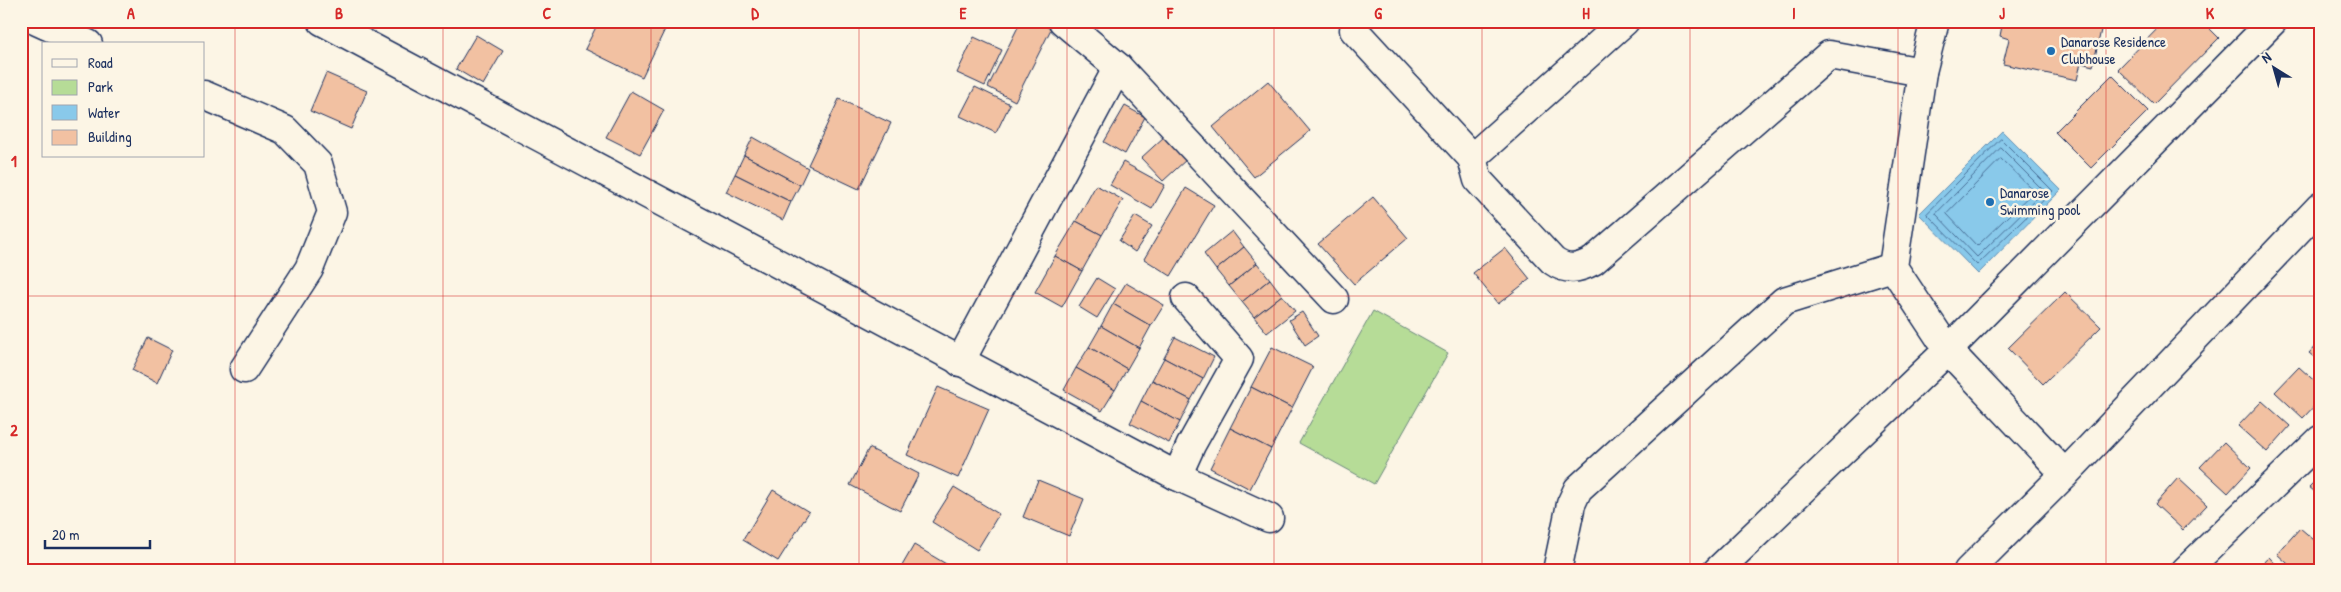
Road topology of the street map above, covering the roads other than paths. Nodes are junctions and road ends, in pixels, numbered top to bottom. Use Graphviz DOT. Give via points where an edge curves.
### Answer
graph roads {
  1 [pos="37,21"];
  2 [pos="322,21"];
  3 [pos="1063,21"];
  4 [pos="1626,21"];
  5 [pos="1935,21"];
  6 [pos="2273,21"];
  7 [pos="1355,24"];
  8 [pos="84,42"];
  9 [pos="1118,67"];
  10 [pos="1922,72"];
  11 [pos="205,95"];
  12 [pos="1472,158"];
  13 [pos="2320,207"];
  14 [pos="1893,267"];
  15 [pos="1186,298"];
  16 [pos="1334,298"];
  17 [pos="1948,350"];
  18 [pos="960,362"];
  19 [pos="244,369"];
  20 [pos="2320,440"];
  21 [pos="2066,474"];
  22 [pos="1176,476"];
  23 [pos="1269,518"];
  24 [pos="1557,571"];
  25 [pos="1716,571"];
  26 [pos="1968,571"];
  27 [pos="2185,571"];
  1 -- 8 [label="street"];
  2 -- 18 [label="street"];
  3 -- 9 [label="street"];
  4 -- 12 [label="street"];
  5 -- 10 [label="street"];
  6 -- 17 [label="street"];
  7 -- 12 [label="street"];
  9 -- 16 [label="street"];
  9 -- 18 [label="street"];
  10 -- 12 [label="street" via="1829,54 1581,268 1569,268 1553,261 1478,180"];
  10 -- 14 [label="street"];
  11 -- 19 [label="street" via="284,130 318,164 332,212 309,269"];
  13 -- 21 [label="street"];
  14 -- 17 [label="street"];
  14 -- 24 [label="street" via="1784,301 1578,489 1571,504"];
  15 -- 22 [label="street" via="1239,359"];
  17 -- 21 [label="street"];
  17 -- 25 [label="street"];
  18 -- 22 [label="street"];
  20 -- 27 [label="street"];
  21 -- 26 [label="street"];
  22 -- 23 [label="street"];
}
